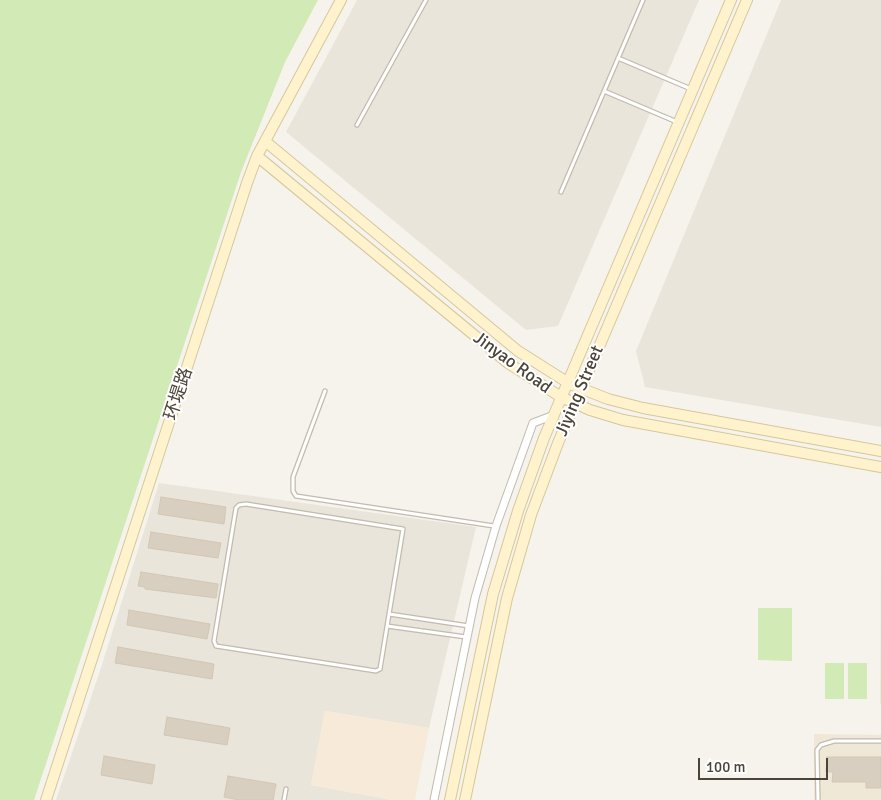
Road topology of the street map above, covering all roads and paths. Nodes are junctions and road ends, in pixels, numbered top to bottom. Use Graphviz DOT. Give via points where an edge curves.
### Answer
graph roads {
  1 [pos="341,0"];
  2 [pos="426,0"];
  3 [pos="643,0"];
  4 [pos="731,0"];
  5 [pos="747,0"];
  6 [pos="618,58"];
  7 [pos="693,89"];
  8 [pos="604,91"];
  9 [pos="679,123"];
  10 [pos="357,125"];
  11 [pos="265,141"];
  12 [pos="257,156"];
  13 [pos="561,192"];
  14 [pos="567,382"];
  15 [pos="581,389"];
  16 [pos="324,392"];
  17 [pos="561,398"];
  18 [pos="574,404"];
  19 [pos="554,415"];
  20 [pos="881,451"];
  21 [pos="881,467"];
  22 [pos="496,526"];
  23 [pos="389,614"];
  24 [pos="387,626"];
  25 [pos="469,626"];
  26 [pos="467,637"];
  27 [pos="881,741"];
  28 [pos="286,789"];
  29 [pos="46,800"];
  30 [pos="284,800"];
  31 [pos="434,800"];
  32 [pos="450,800"];
  33 [pos="465,800"];
  34 [pos="818,800"];
  1 -- 11 [label="street, 环堤路"];
  2 -- 10 [label="lane"];
  3 -- 6 [label="lane"];
  4 -- 7 [label="street, Jiying Street"];
  5 -- 15 [label="street, Jiying Street"];
  6 -- 7 [label="lane"];
  6 -- 8 [label="lane"];
  7 -- 9 [label="street, Jiying Street"];
  8 -- 9 [label="lane"];
  8 -- 13 [label="lane"];
  9 -- 14 [label="street, Jiying Street"];
  11 -- 12 [label="street, 环堤路"];
  11 -- 14 [label="street, Jinyao Road" via="518,351"];
  12 -- 17 [label="street, Jinyao Road" via="508,363"];
  12 -- 29 [label="street, 环堤路"];
  14 -- 15 [label="street, Jinyao Road"];
  14 -- 17 [label="street, Jiying Street"];
  15 -- 18 [label="street, Jiying Street"];
  15 -- 20 [label="street, Jinyao Road" via="643,408"];
  16 -- 22 [label="lane" via="294,477 296,496"];
  17 -- 18 [label="street, Jinyao Road"];
  17 -- 19 [label="street, Jiying Street"];
  18 -- 21 [label="street, Jinyao Road" via="632,422"];
  18 -- 33 [label="street, Jiying Street" via="531,515 507,598"];
  19 -- 22 [label="street" via="533,423"];
  19 -- 32 [label="street, Jiying Street" via="518,511 492,594"];
  22 -- 25 [label="street"];
  23 -- 24 [label="lane"];
  23 -- 24 [label="lane" via="403,529 246,504 236,508 214,641 216,646 376,671 380,669"];
  23 -- 25 [label="lane"];
  24 -- 26 [label="lane"];
  25 -- 26 [label="street"];
  26 -- 31 [label="street"];
  27 -- 34 [label="lane" via="834,741 821,745 818,750"];
  28 -- 30 [label="lane"];
}
